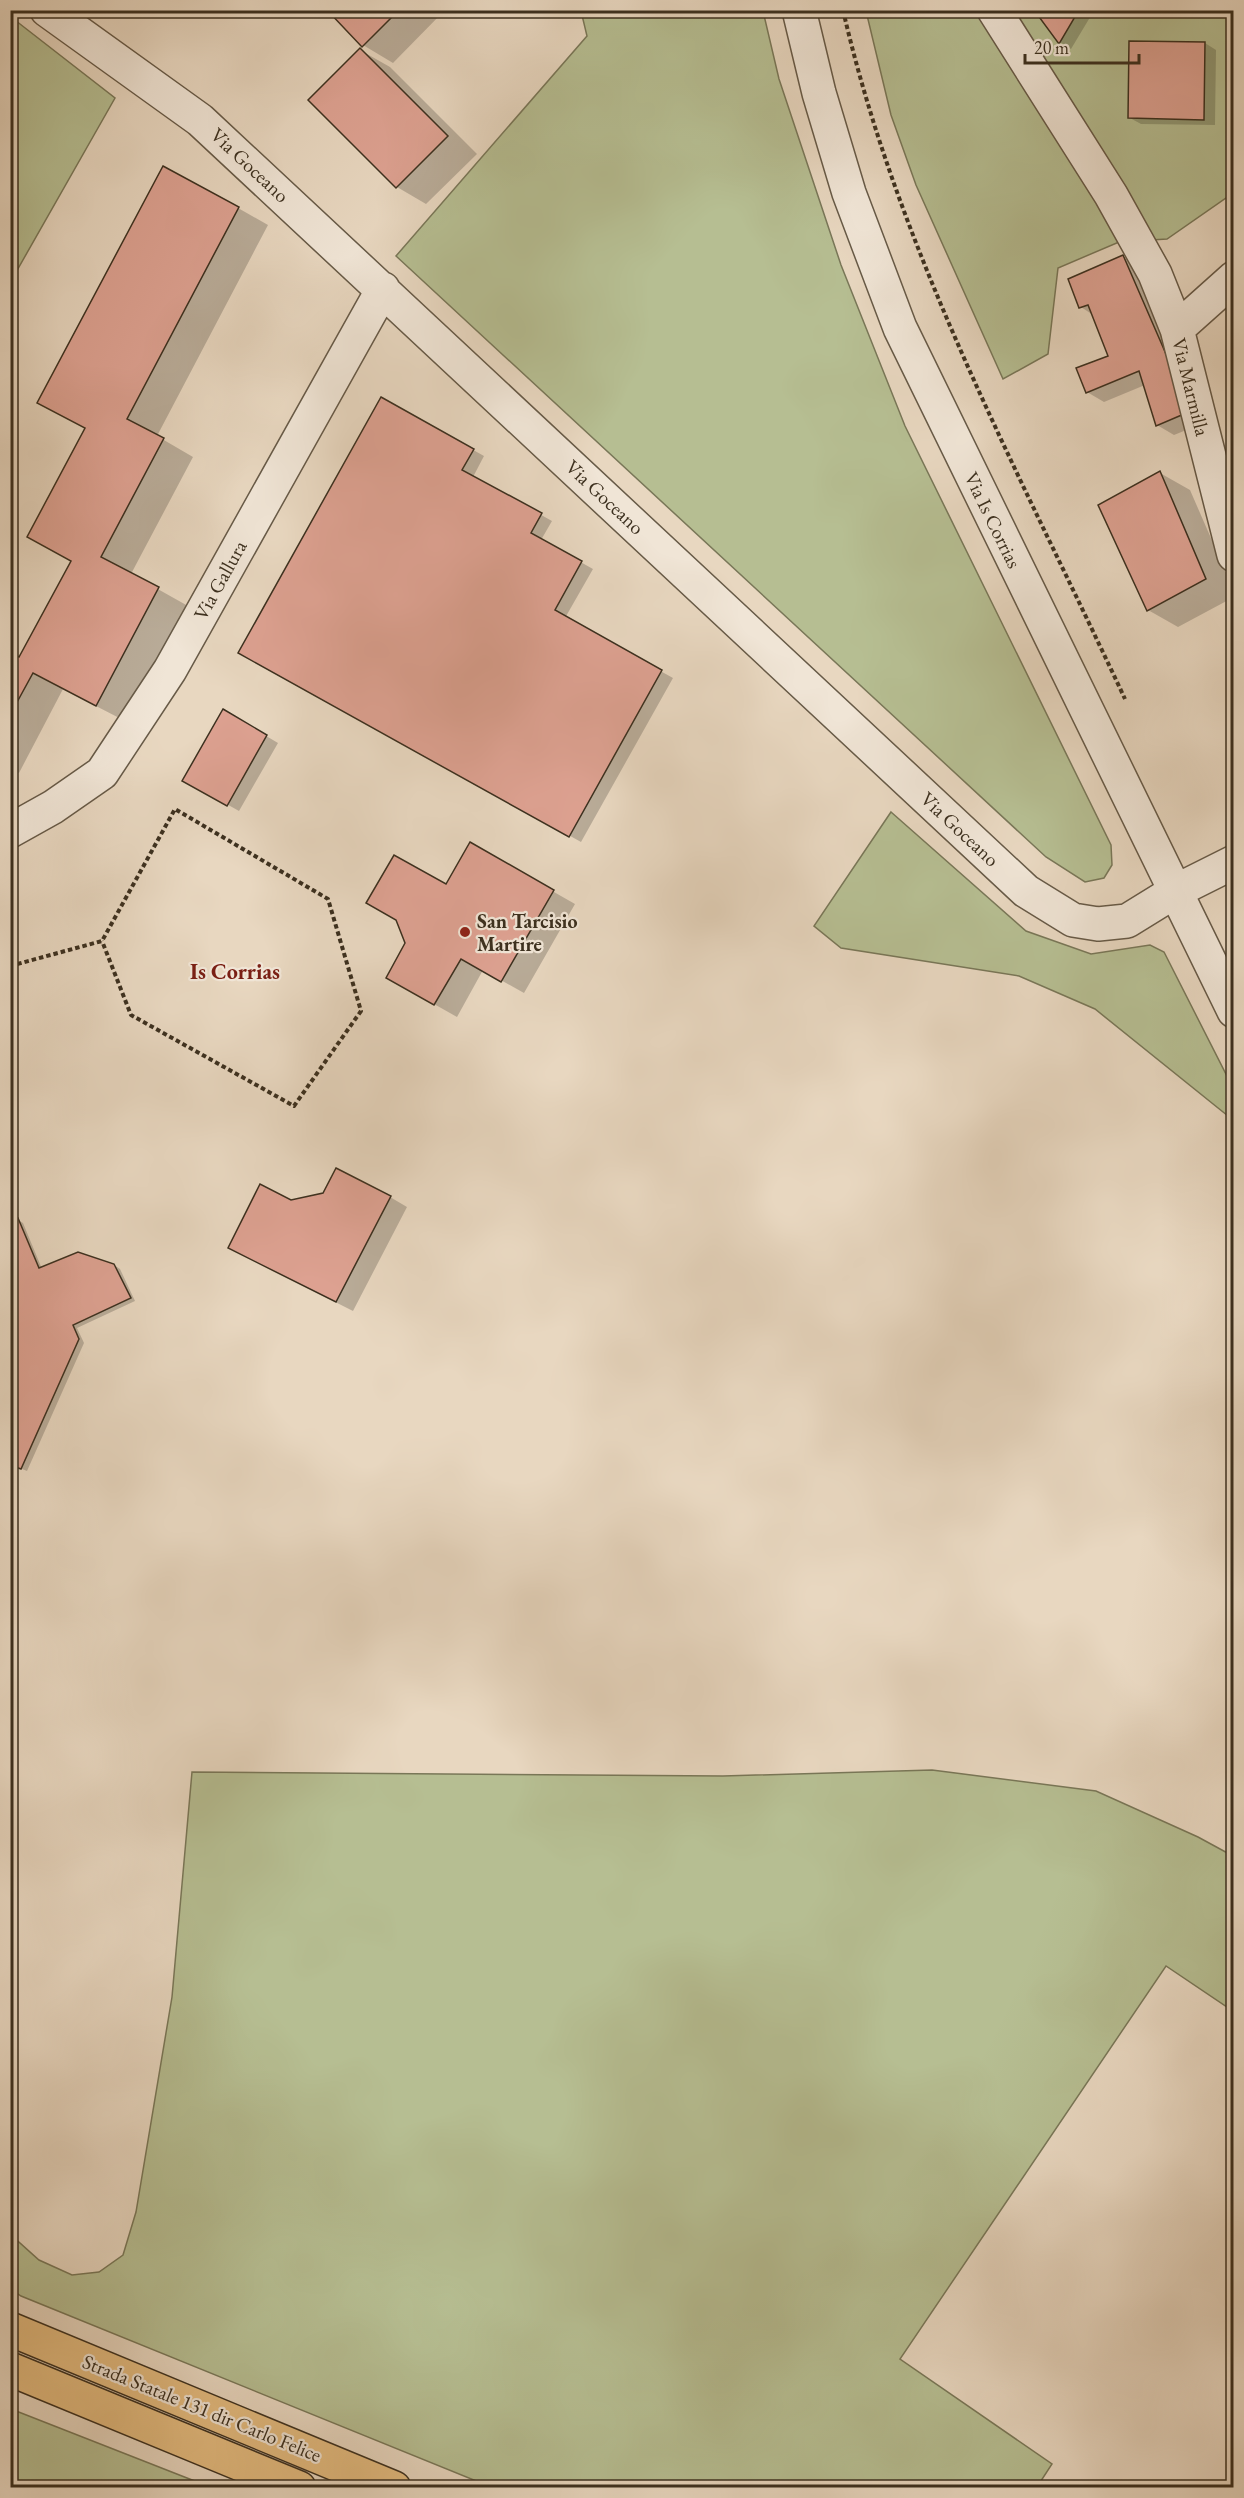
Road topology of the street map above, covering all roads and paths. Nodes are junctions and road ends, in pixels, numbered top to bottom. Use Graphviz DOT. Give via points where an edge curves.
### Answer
graph roads {
  1 [pos="47,10"];
  2 [pos="799,10"];
  3 [pos="843,10"];
  4 [pos="994,10"];
  5 [pos="1233,278"];
  6 [pos="383,289"];
  7 [pos="1177,329"];
  8 [pos="1233,555"];
  9 [pos="1129,706"];
  10 [pos="10,831"];
  11 [pos="1233,861"];
  12 [pos="1174,892"];
  13 [pos="102,941"];
  14 [pos="10,966"];
  15 [pos="1233,1011"];
  16 [pos="10,2329"];
  17 [pos="10,2369"];
  18 [pos="299,2487"];
  19 [pos="394,2487"];
  1 -- 6 [label="street, Via Goceano" via="200,120"];
  2 -- 12 [label="street, Via Is Corrias" via="849,193 900,328"];
  3 -- 9 [label="path" via="855,65 916,247 1006,454"];
  4 -- 7 [label="street" via="1116,205 1155,274"];
  5 -- 7 [label="street, Via Marmilla"];
  6 -- 10 [label="street, Via Gallura" via="170,670 102,773"];
  6 -- 12 [label="street, Via Goceano" via="1026,891 1074,920 1098,924 1127,921"];
  7 -- 8 [label="street, Via Marmilla"];
  11 -- 12 [label="street"];
  12 -- 15 [label="street, Via Is Corrias"];
  13 -- 13 [label="path" via="131,1015 294,1106 361,1011 328,899 175,809"];
  13 -- 14 [label="path"];
  16 -- 19 [label="highway, Strada Statale 131 dir Carlo Felice"];
  17 -- 18 [label="highway, Strada Statale 131 dir Carlo Felice"];
}
